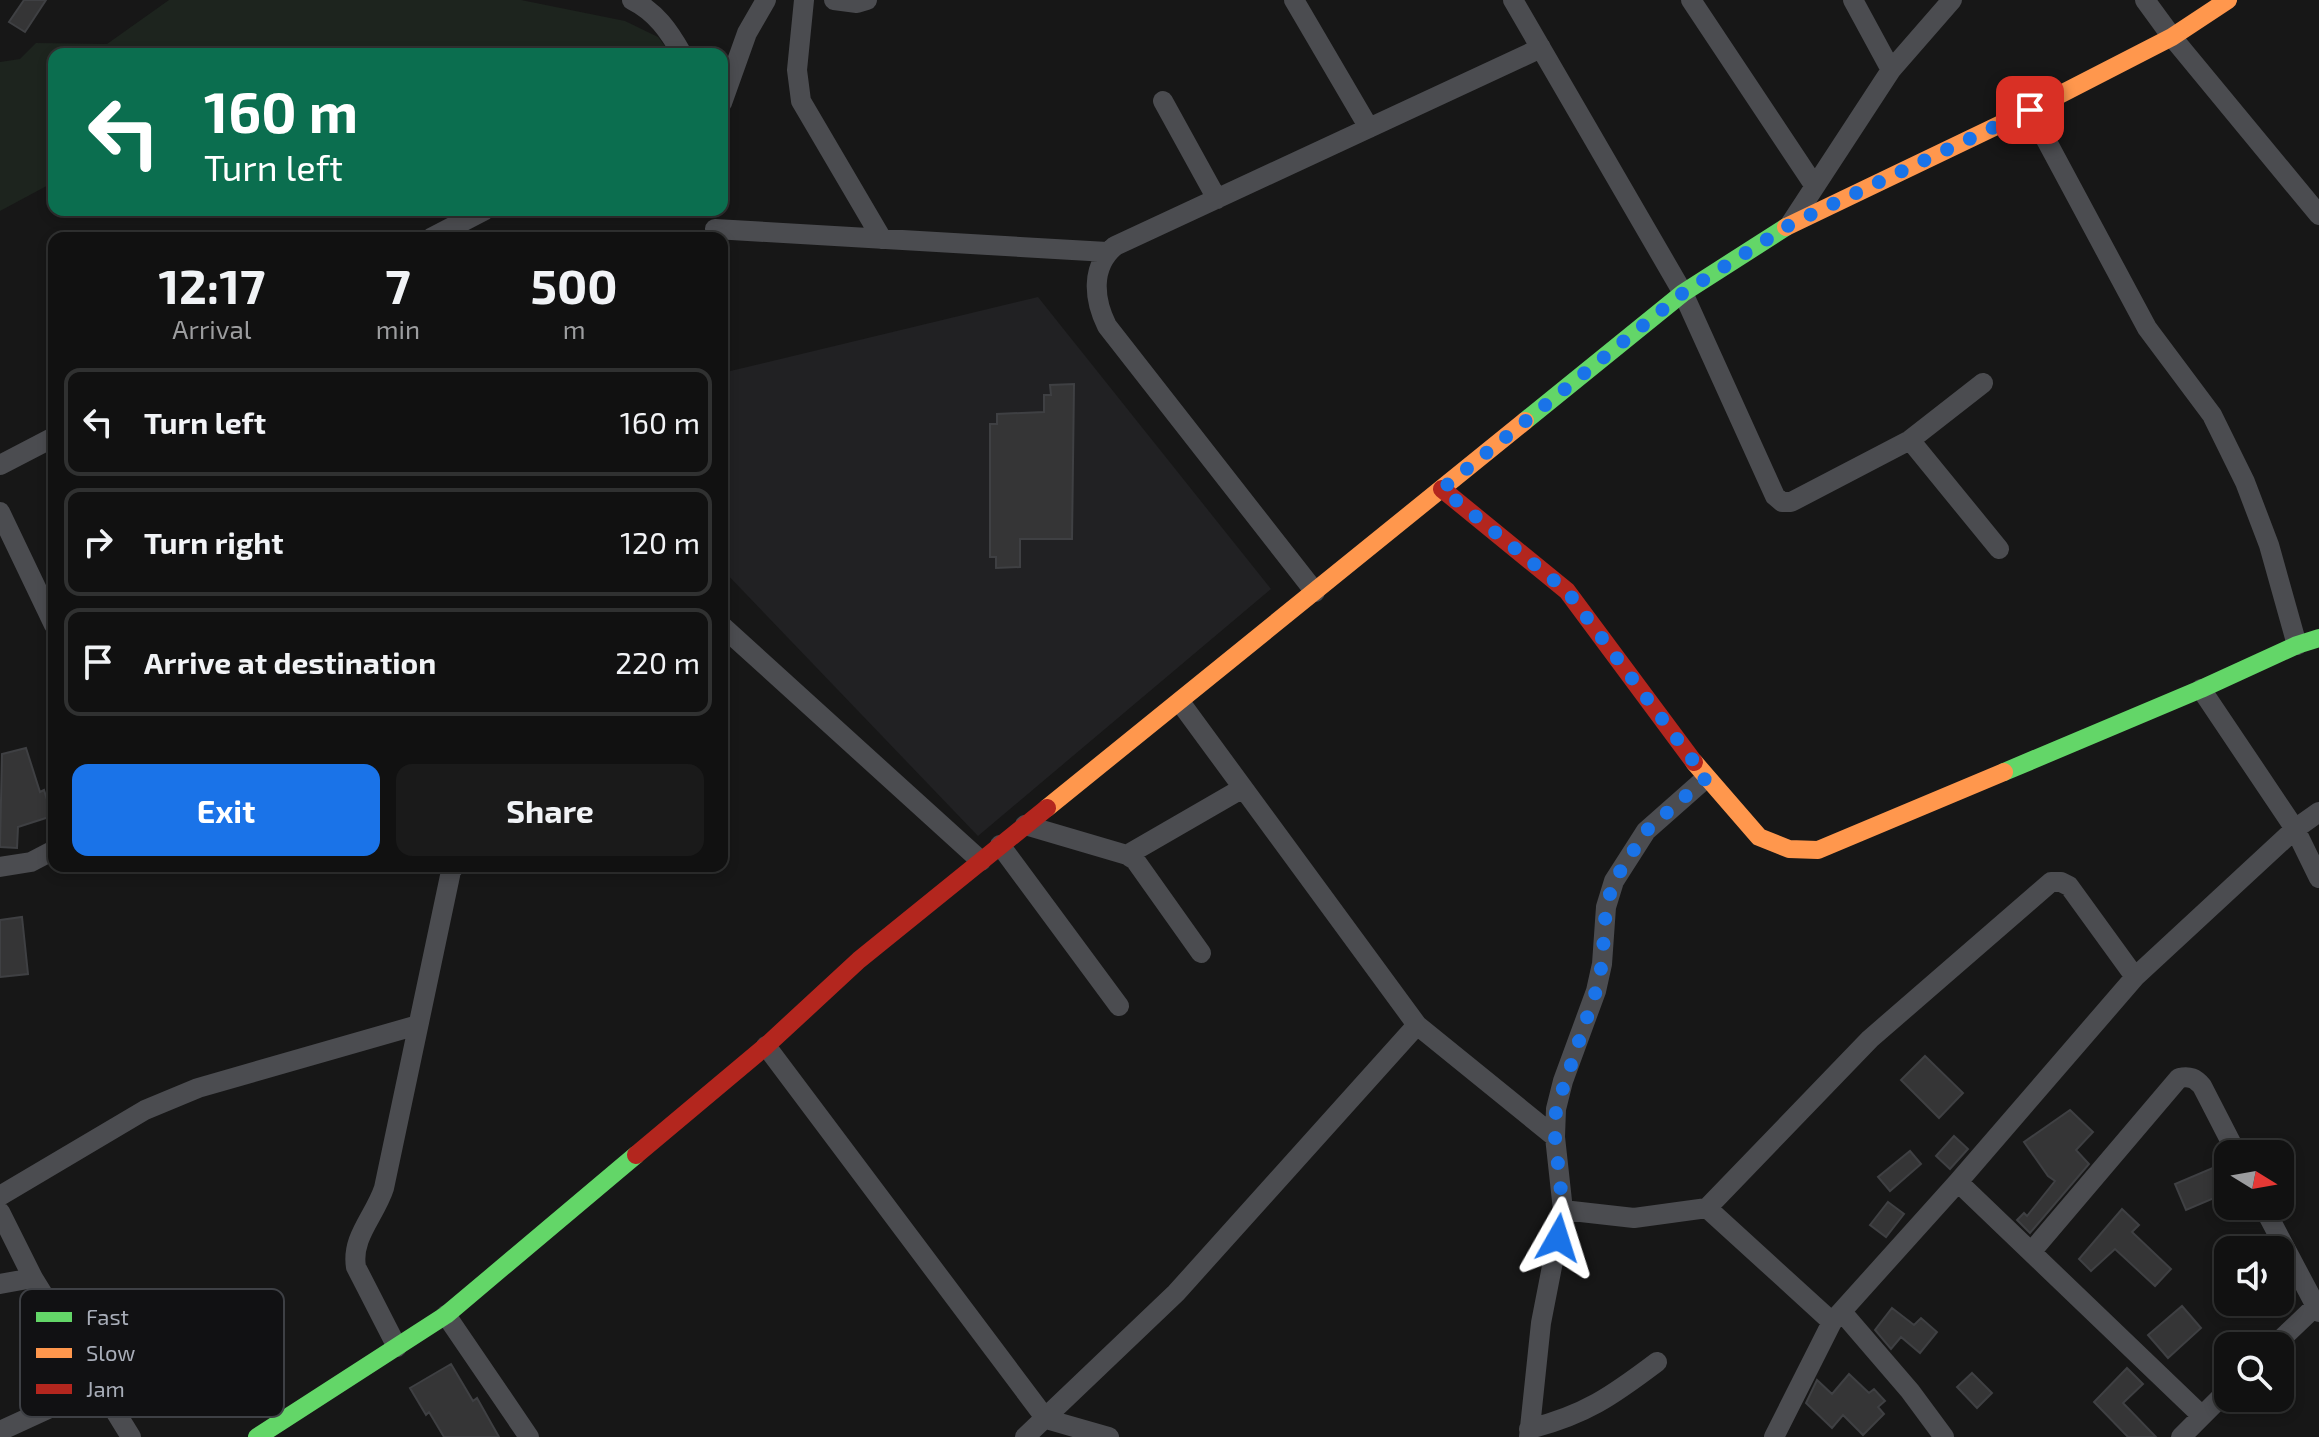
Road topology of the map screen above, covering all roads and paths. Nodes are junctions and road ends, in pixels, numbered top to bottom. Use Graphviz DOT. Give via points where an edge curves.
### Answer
graph roads {
  1 [pos="632,0"];
  2 [pos="766,0"];
  3 [pos="804,0"];
  4 [pos="834,0"];
  5 [pos="867,0"];
  6 [pos="1294,0"];
  7 [pos="1513,0"];
  8 [pos="1691,0"];
  9 [pos="1853,0"];
  10 [pos="1952,0"];
  11 [pos="2145,0"];
  12 [pos="2228,0"];
  13 [pos="2172,37"];
  14 [pos="678,48"];
  15 [pos="1541,48"];
  16 [pos="1891,70"];
  17 [pos="728,82"];
  18 [pos="1163,101"];
  19 [pos="2030,110"];
  20 [pos="1369,128"];
  21 [pos="1814,185"];
  22 [pos="1217,199"];
  23 [pos="2319,215"];
  24 [pos="473,216"];
  25 [pos="1791,224"];
  26 [pos="713,226"];
  27 [pos="443,232"];
  28 [pos="882,239"];
  29 [pos="1107,252"];
  30 [pos="1683,293"];
  31 [pos="1983,383"];
  32 [pos="48,440"];
  33 [pos="1910,440"];
  34 [pos="0,465"];
  35 [pos="1442,489"];
  36 [pos="0,512"];
  37 [pos="1999,549"];
  38 [pos="1315,592"];
  39 [pos="48,612"];
  40 [pos="728,631"];
  41 [pos="2319,638"];
  42 [pos="2297,645"];
  43 [pos="2201,689"];
  44 [pos="1180,702"];
  45 [pos="1706,778"];
  46 [pos="1243,788"];
  47 [pos="2319,812"];
  48 [pos="1025,825"];
  49 [pos="2295,829"];
  50 [pos="1000,845"];
  51 [pos="48,853"];
  52 [pos="1127,855"];
  53 [pos="981,861"];
  54 [pos="0,867"];
  55 [pos="451,872"];
  56 [pos="2319,878"];
  57 [pos="1201,953"];
  58 [pos="2135,977"];
  59 [pos="1119,1006"];
  60 [pos="418,1025"];
  61 [pos="1417,1025"];
  62 [pos="766,1046"];
  63 [pos="1555,1137"];
  64 [pos="2230,1140"];
  65 [pos="1958,1182"];
  66 [pos="0,1196"];
  67 [pos="1707,1208"];
  68 [pos="1563,1210"];
  69 [pos="0,1212"];
  70 [pos="2271,1220"];
  71 [pos="2032,1251"];
  72 [pos="33,1278"];
  73 [pos="0,1284"];
  74 [pos="40,1289"];
  75 [pos="2318,1308"];
  76 [pos="446,1315"];
  77 [pos="1837,1317"];
  78 [pos="2290,1332"];
  79 [pos="397,1347"];
  80 [pos="1657,1362"];
  81 [pos="2214,1403"];
  82 [pos="2201,1415"];
  83 [pos="30,1417"];
  84 [pos="118,1417"];
  85 [pos="1046,1419"];
  86 [pos="0,1431"];
  87 [pos="1529,1433"];
  88 [pos="131,1437"];
  89 [pos="257,1437"];
  90 [pos="529,1437"];
  91 [pos="1025,1437"];
  92 [pos="1109,1437"];
  93 [pos="1774,1437"];
  94 [pos="1944,1437"];
  95 [pos="2181,1437"];
  1 -- 14 [label="street" via="664,24"];
  2 -- 17 [label="street"];
  3 -- 28 [label="street" via="797,70 801,101"];
  4 -- 5 [label="street"];
  6 -- 20 [label="street"];
  7 -- 15 [label="street"];
  8 -- 21 [label="street"];
  9 -- 16 [label="street"];
  10 -- 16 [label="street"];
  11 -- 13 [label="street"];
  12 -- 13 [label="street"];
  13 -- 19 [label="street"];
  13 -- 23 [label="street"];
  15 -- 20 [label="street"];
  15 -- 30 [label="street"];
  16 -- 21 [label="street"];
  18 -- 22 [label="street"];
  19 -- 25 [label="street"];
  19 -- 42 [label="street" via="2147,328 2212,415 2269,545"];
  20 -- 22 [label="street"];
  21 -- 25 [label="street"];
  22 -- 29 [label="street"];
  24 -- 27 [label="street"];
  25 -- 30 [label="street"];
  26 -- 28 [label="street"];
  28 -- 29 [label="street"];
  29 -- 38 [label="street" via="1096,294 1107,326"];
  30 -- 33 [label="street" via="1782,502"];
  30 -- 35 [label="street"];
  31 -- 33 [label="street"];
  32 -- 34 [label="street"];
  33 -- 37 [label="street"];
  35 -- 38 [label="street"];
  35 -- 45 [label="street" via="1567,591"];
  36 -- 39 [label="street"];
  38 -- 44 [label="street"];
  40 -- 53 [label="street"];
  41 -- 42 [label="street"];
  42 -- 43 [label="street"];
  43 -- 45 [label="street" via="1818,850 1789,849 1759,837"];
  43 -- 49 [label="street"];
  44 -- 46 [label="street"];
  44 -- 48 [label="street"];
  45 -- 63 [label="street" via="1646,831 1614,881 1596,991 1563,1081"];
  46 -- 52 [label="street"];
  46 -- 61 [label="street"];
  47 -- 49 [label="street"];
  48 -- 50 [label="street"];
  48 -- 52 [label="street"];
  49 -- 56 [label="street"];
  49 -- 58 [label="street"];
  50 -- 53 [label="street"];
  50 -- 59 [label="street"];
  51 -- 54 [label="street"];
  52 -- 57 [label="street"];
  53 -- 62 [label="street" via="859,960"];
  55 -- 60 [label="street"];
  58 -- 65 [label="street"];
  58 -- 67 [label="street" via="2069,886 2051,882 1870,1039"];
  60 -- 66 [label="street" via="198,1088 145,1110"];
  60 -- 79 [label="street" via="384,1188 354,1255"];
  61 -- 63 [label="street"];
  61 -- 85 [label="street" via="1176,1293"];
  62 -- 76 [label="street"];
  62 -- 85 [label="street"];
  63 -- 68 [label="street"];
  64 -- 71 [label="street" via="2202,1086 2188,1076 2179,1078"];
  65 -- 71 [label="street"];
  65 -- 77 [label="street"];
  67 -- 68 [label="street" via="1634,1218"];
  67 -- 77 [label="street"];
  68 -- 87 [label="street" via="1541,1323"];
  69 -- 72 [label="street"];
  70 -- 75 [label="street"];
  71 -- 82 [label="street"];
  72 -- 73 [label="street"];
  72 -- 74 [label="street"];
  75 -- 78 [label="street"];
  76 -- 79 [label="street"];
  76 -- 90 [label="street"];
  77 -- 93 [label="street"];
  77 -- 94 [label="street" via="1910,1391"];
  79 -- 89 [label="street"];
  80 -- 87 [label="street" via="1613,1396"];
  81 -- 82 [label="street"];
  82 -- 95 [label="street"];
  83 -- 86 [label="street"];
  84 -- 88 [label="street"];
  85 -- 91 [label="street"];
  85 -- 92 [label="street"];
}
